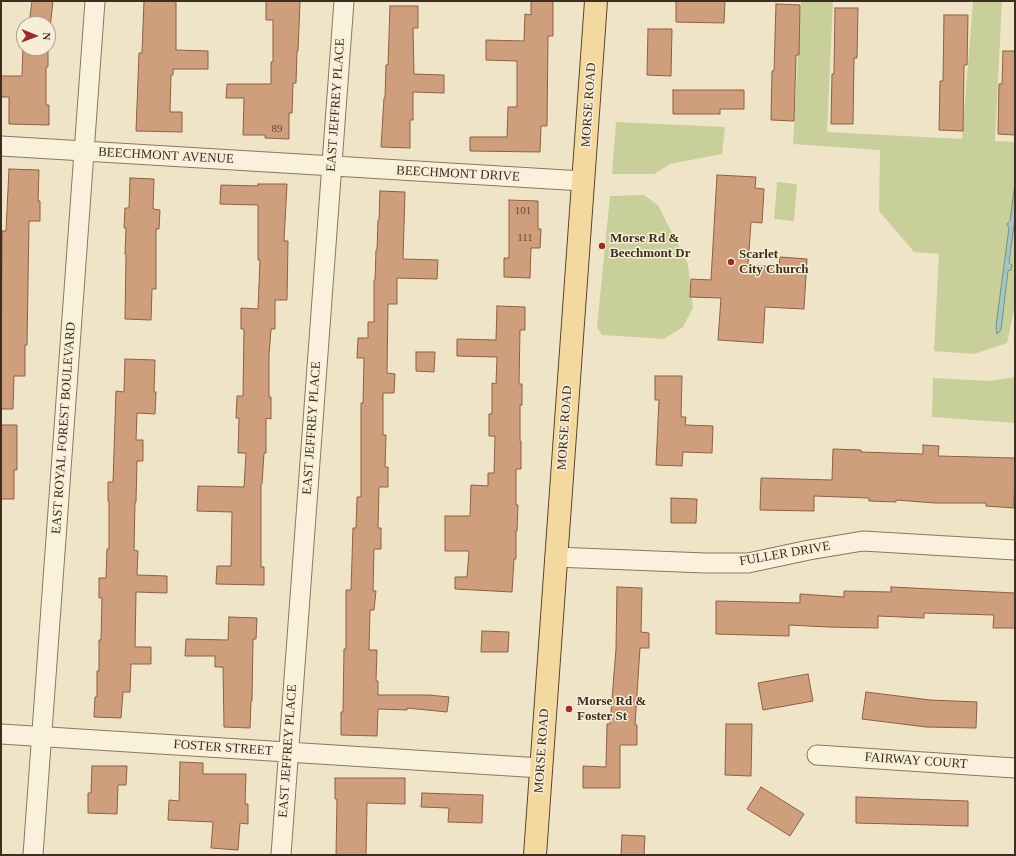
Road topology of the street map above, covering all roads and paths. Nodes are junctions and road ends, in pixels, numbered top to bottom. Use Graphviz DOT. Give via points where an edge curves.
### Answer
graph roads {
  1 [pos="95,1"];
  2 [pos="344,1"];
  3 [pos="596,1"];
  4 [pos="1,146"];
  5 [pos="84,151"];
  6 [pos="332,166"];
  7 [pos="583,181"];
  8 [pos="1015,550"];
  9 [pos="555,557"];
  10 [pos="1,734"];
  11 [pos="42,737"];
  12 [pos="288,752"];
  13 [pos="817,755"];
  14 [pos="541,768"];
  15 [pos="1015,768"];
  16 [pos="33,855"];
  17 [pos="281,855"];
  18 [pos="535,855"];
  1 -- 5 [label="street, EAST ROYAL FOREST BOULEVARD"];
  2 -- 6 [label="street, EAST JEFFREY PLACE"];
  3 -- 7 [label="main road, MORSE ROAD"];
  4 -- 5 [label="street, BEECHMONT AVENUE"];
  5 -- 6 [label="street, BEECHMONT AVENUE"];
  5 -- 11 [label="street, EAST ROYAL FOREST BOULEVARD"];
  6 -- 7 [label="street, BEECHMONT DRIVE"];
  6 -- 12 [label="street, EAST JEFFREY PLACE"];
  7 -- 9 [label="main road, MORSE ROAD"];
  8 -- 9 [label="street, FULLER DRIVE" via="864,541 748,563"];
  9 -- 14 [label="main road, MORSE ROAD"];
  10 -- 11 [label="street, FOSTER STREET"];
  11 -- 12 [label="street, FOSTER STREET"];
  11 -- 16 [label="street, EAST ROYAL FOREST BOULEVARD"];
  12 -- 14 [label="street, FOSTER STREET"];
  12 -- 17 [label="street, EAST JEFFREY PLACE"];
  13 -- 15 [label="street, FAIRWAY COURT"];
  14 -- 18 [label="main road, MORSE ROAD"];
}
